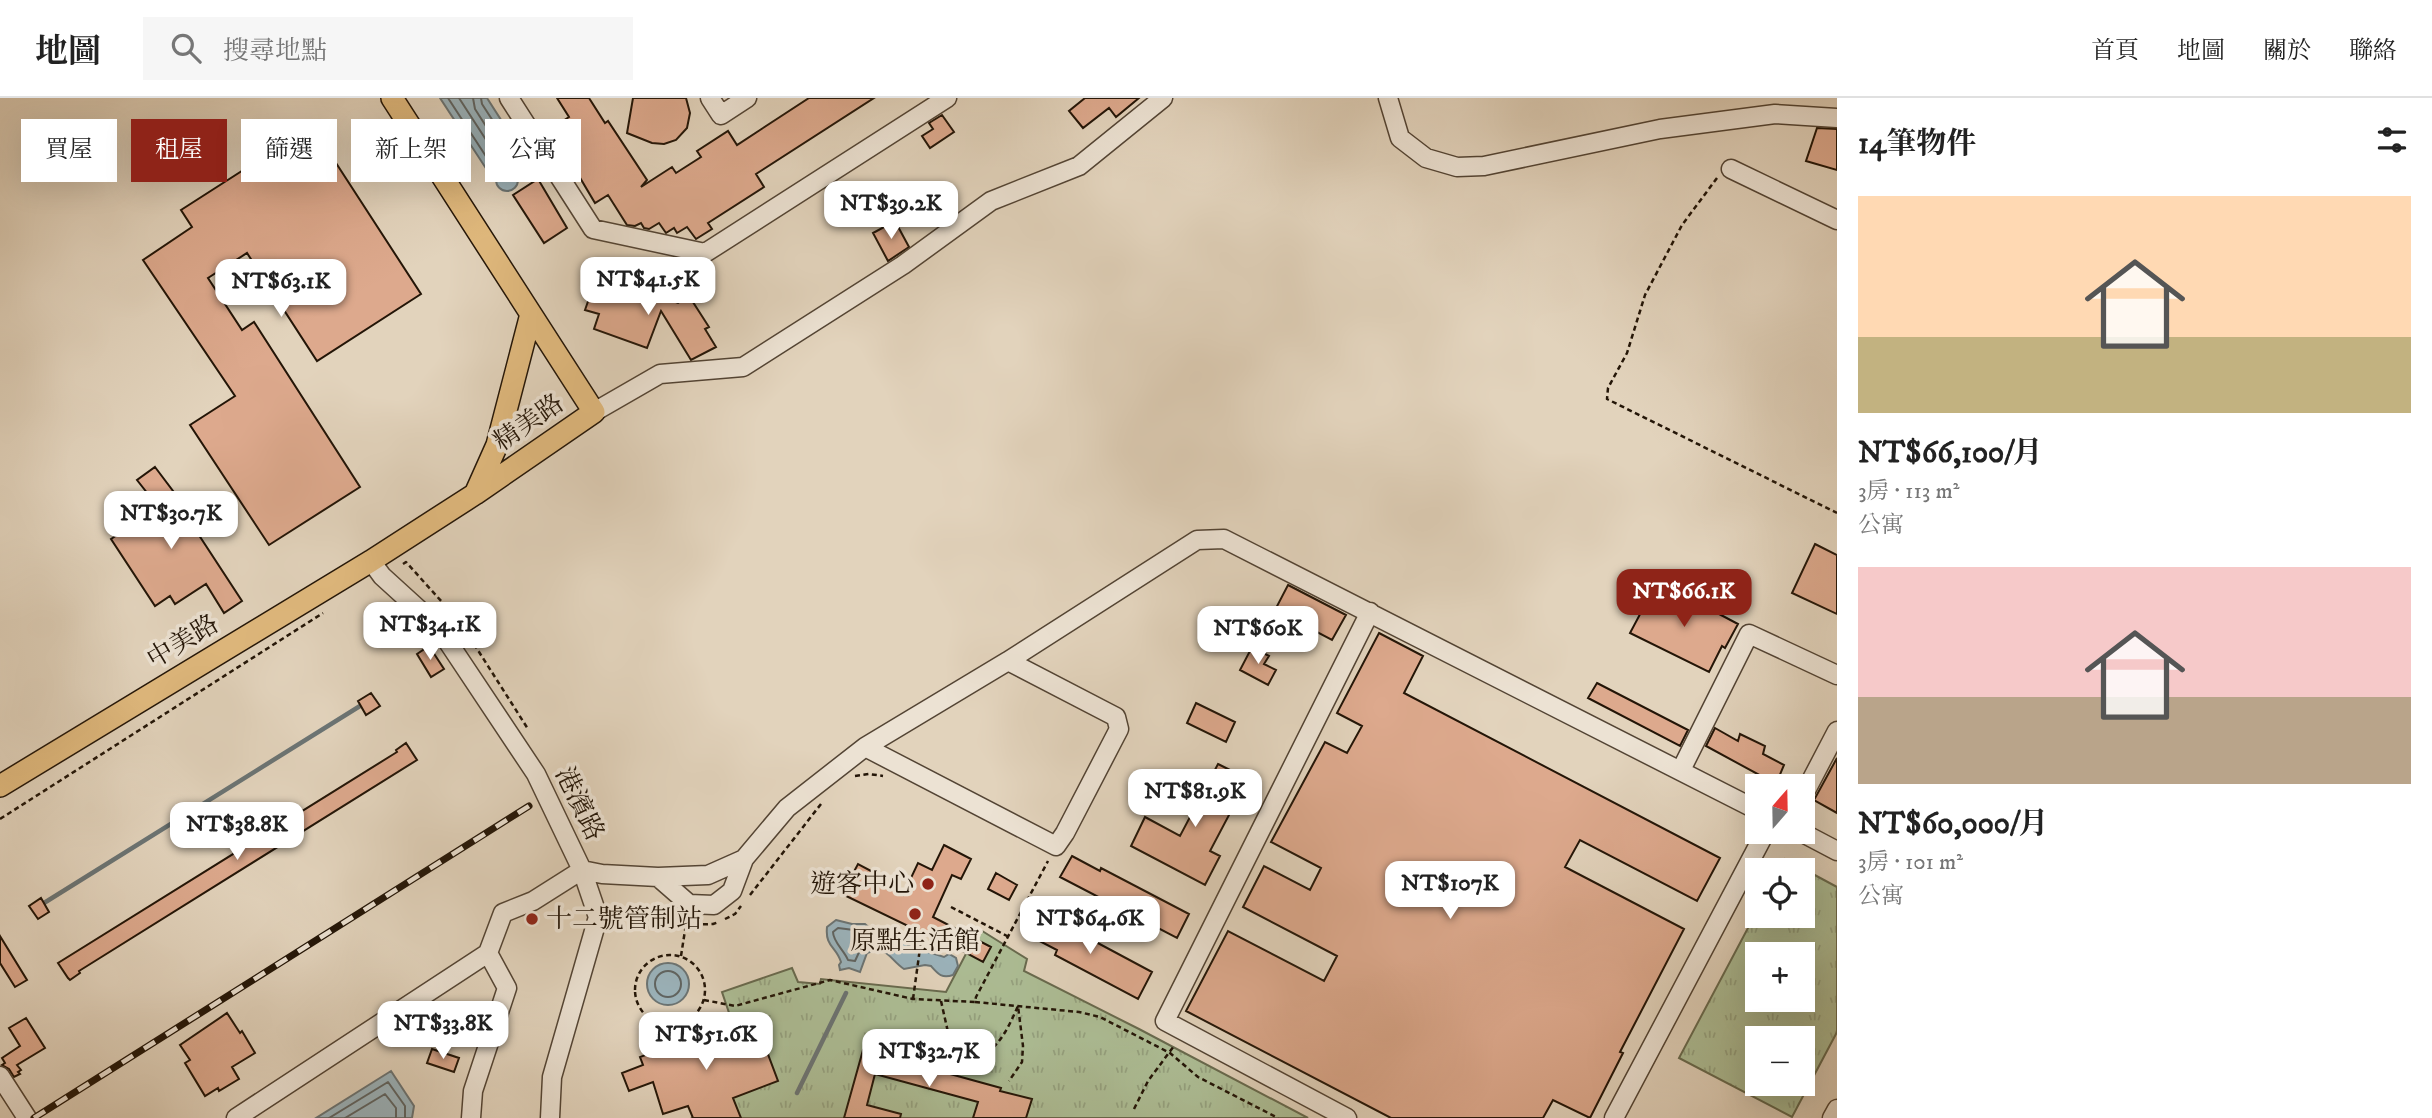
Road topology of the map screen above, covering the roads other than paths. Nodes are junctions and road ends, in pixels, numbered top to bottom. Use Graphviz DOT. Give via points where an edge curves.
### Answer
graph roads {
  1 [pos="392,98"];
  2 [pos="509,98"];
  3 [pos="710,98"];
  4 [pos="747,98"];
  5 [pos="947,98"];
  6 [pos="1163,98"];
  7 [pos="1388,98"];
  8 [pos="1837,118"];
  9 [pos="1731,169"];
  10 [pos="1837,220"];
  11 [pos="531,314"];
  12 [pos="594,412"];
  13 [pos="475,494"];
  14 [pos="400,554"];
  15 [pos="377,568"];
  16 [pos="1370,612"];
  17 [pos="1008,661"];
  18 [pos="1837,675"];
  19 [pos="1837,731"];
  20 [pos="865,747"];
  21 [pos="1681,770"];
  22 [pos="1815,774"];
  23 [pos="0,786"];
  24 [pos="1745,804"];
  25 [pos="1815,839"];
  26 [pos="1759,844"];
  27 [pos="1837,851"];
  28 [pos="744,859"];
  29 [pos="582,870"];
  30 [pos="658,877"];
  31 [pos="488,953"];
  32 [pos="0,1076"];
  33 [pos="1837,1109"];
  34 [pos="27,1118"];
  35 [pos="236,1118"];
  36 [pos="471,1118"];
  37 [pos="550,1118"];
  38 [pos="1347,1118"];
  39 [pos="1614,1118"];
  40 [pos="1832,1118"];
  1 -- 11 [label="main road, 精美路"];
  2 -- 5 [label="street" via="593,229 705,253"];
  3 -- 4 [label="street" via="721,115"];
  6 -- 12 [label="street" via="1079,166 991,201 902,265 743,367 660,374"];
  7 -- 8 [label="street" via="1400,138 1426,158 1457,167 1484,166 1660,129 1775,114"];
  9 -- 10 [label="street"];
  11 -- 12 [label="main road, 精美路"];
  11 -- 13 [label="main road" via="497,445"];
  12 -- 13 [label="main road, 精美路"];
  13 -- 14 [label="main road, 精美路"];
  14 -- 15 [label="main road, 中美路"];
  15 -- 23 [label="main road, 中美路"];
  15 -- 29 [label="street, 港濱路" via="438,627 536,774"];
  16 -- 17 [label="street" via="1224,538 1197,541"];
  16 -- 21 [label="street"];
  16 -- 38 [label="street" via="1165,1021"];
  17 -- 20 [label="street"];
  17 -- 20 [label="street" via="1116,717 1119,729 1056,846"];
  18 -- 21 [label="street" via="1749,634"];
  19 -- 22 [label="street"];
  20 -- 28 [label="street" via="788,808"];
  21 -- 24 [label="street"];
  25 -- 27 [label="street"];
  26 -- 39 [label="street"];
  28 -- 30 [label="street" via="708,875"];
  28 -- 30 [label="street" via="732,891 714,905 689,904"];
  29 -- 30 [label="street"];
  29 -- 31 [label="street" via="533,901 503,913"];
  29 -- 37 [label="street, 港濱路" via="598,918 552,1077"];
  31 -- 35 [label="street"];
  31 -- 36 [label="street" via="507,988 473,1091"];
  32 -- 34 [label="street"];
  33 -- 40 [label="street"];
}
